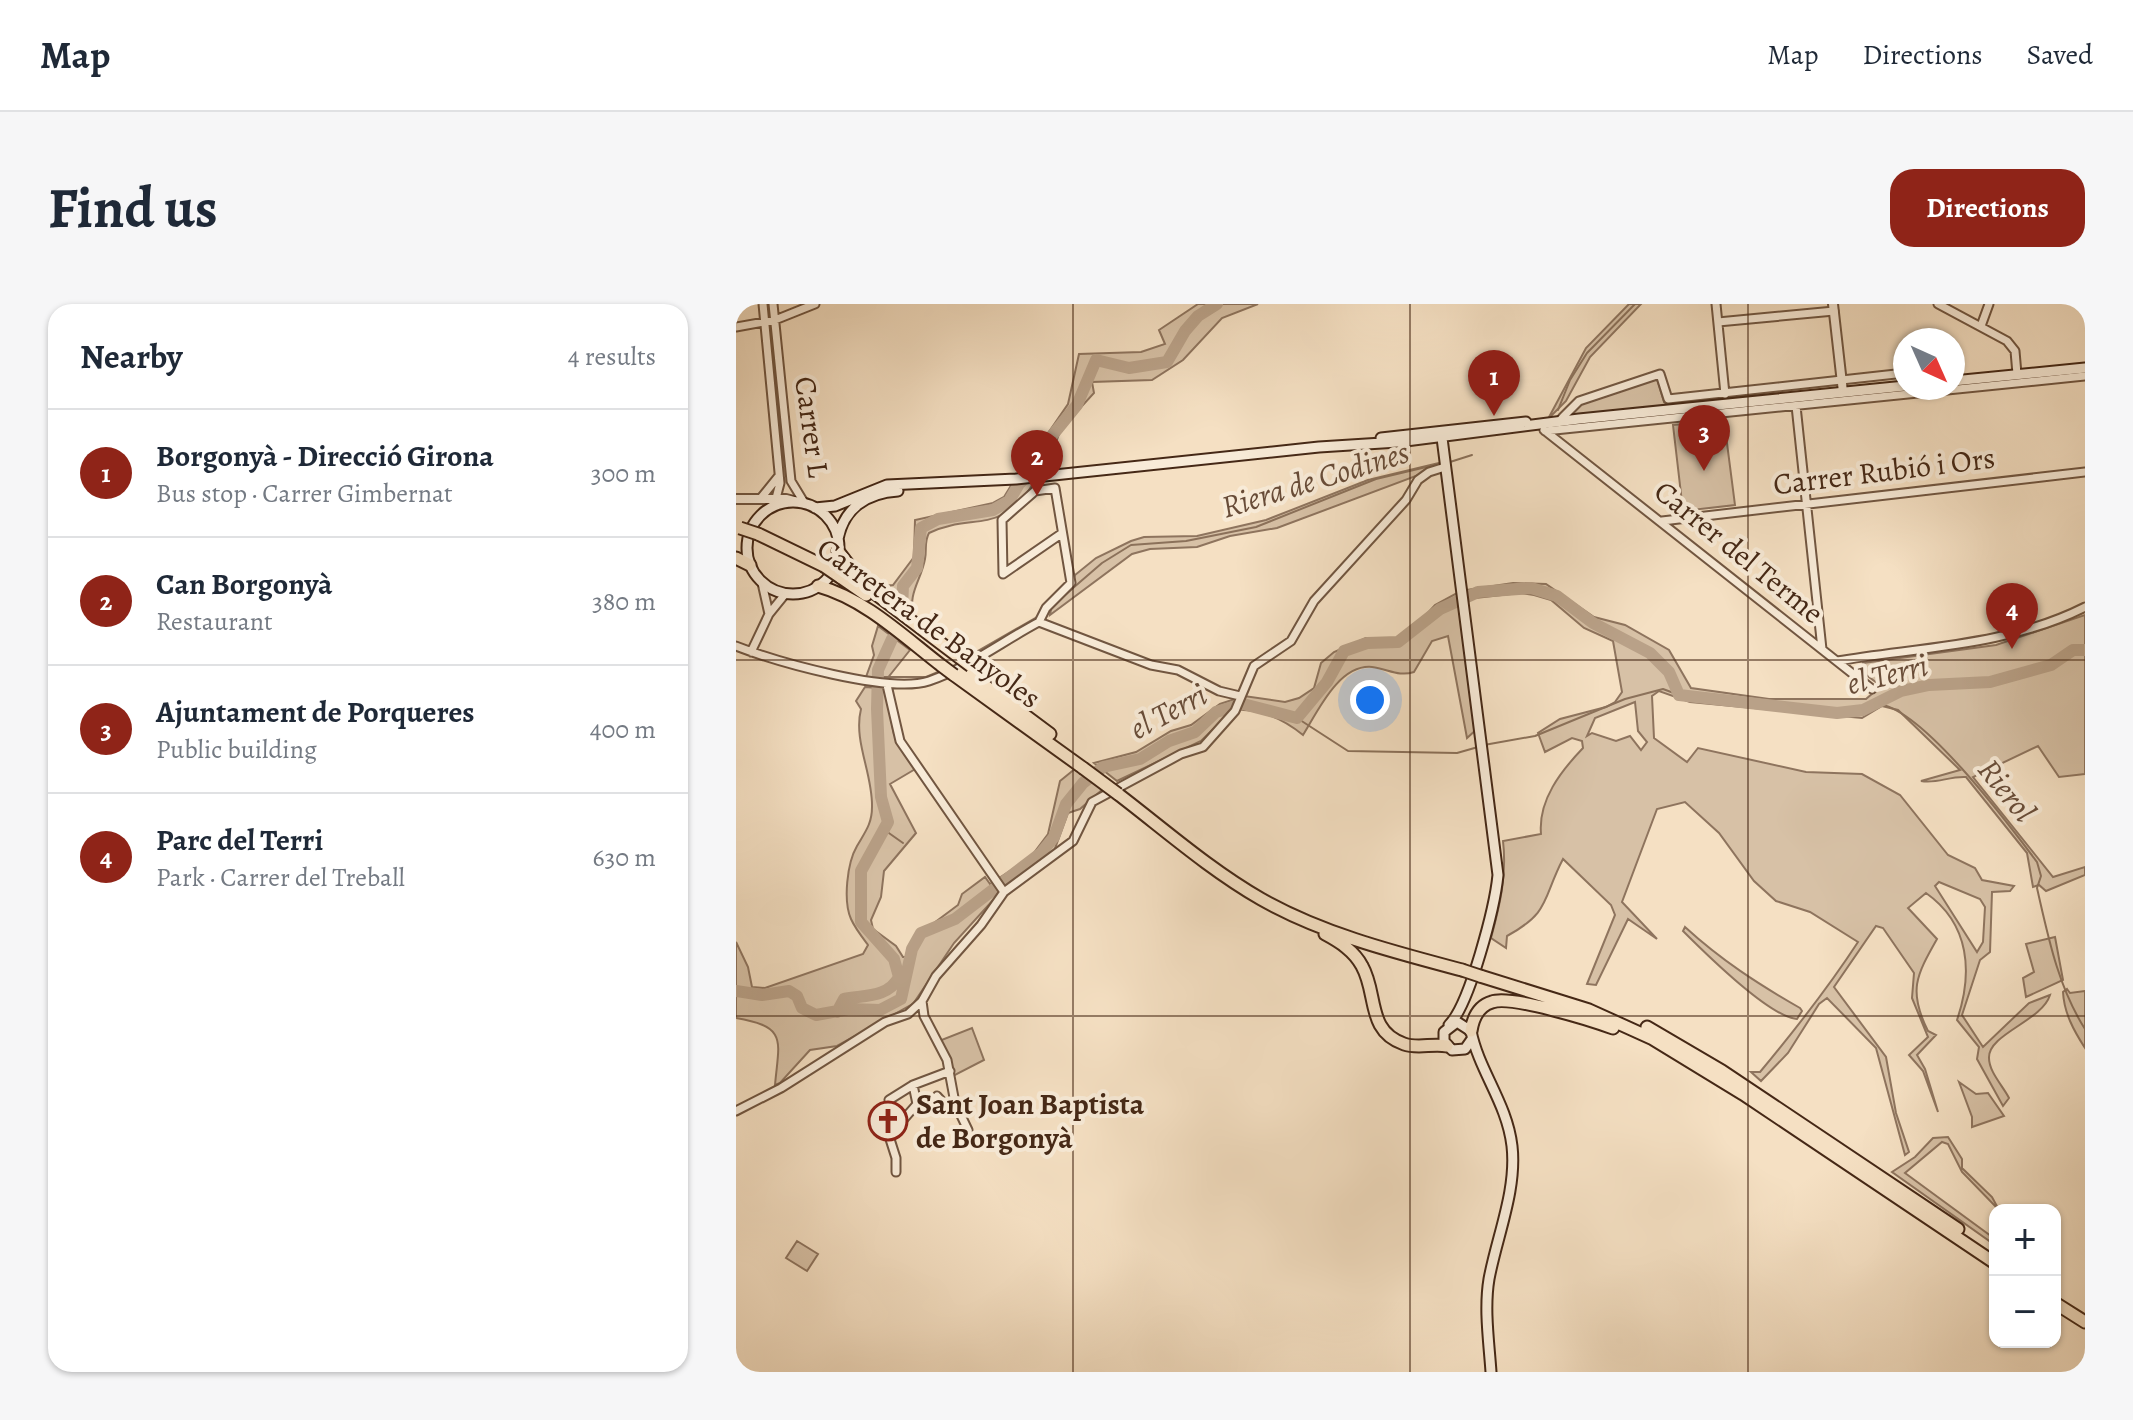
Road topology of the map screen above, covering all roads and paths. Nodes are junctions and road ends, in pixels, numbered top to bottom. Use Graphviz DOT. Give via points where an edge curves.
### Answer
graph roads {
  1 [pos="763,304"];
  2 [pos="773,304"];
  3 [pos="815,304"];
  4 [pos="1716,304"];
  5 [pos="1938,304"];
  6 [pos="1989,304"];
  7 [pos="1834,308"];
  8 [pos="775,320"];
  9 [pos="765,322"];
  10 [pos="1718,322"];
  11 [pos="1981,326"];
  12 [pos="736,327"];
  13 [pos="2084,369"];
  14 [pos="1893,374"];
  15 [pos="2017,374"];
  16 [pos="1842,380"];
  17 [pos="1965,380"];
  18 [pos="1893,387"];
  19 [pos="1725,392"];
  20 [pos="1843,392"];
  21 [pos="1726,404"];
  22 [pos="1796,406"];
  23 [pos="1562,418"];
  24 [pos="1500,421"];
  25 [pos="1579,424"];
  26 [pos="1540,428"];
  27 [pos="1474,429"];
  28 [pos="1386,437"];
  29 [pos="1441,440"];
  30 [pos="1319,447"];
  31 [pos="1576,453"];
  32 [pos="1444,462"];
  33 [pos="2085,472"];
  34 [pos="779,475"];
  35 [pos="1054,475"];
  36 [pos="998,480"];
  37 [pos="1055,488"];
  38 [pos="761,498"];
  39 [pos="736,499"];
  40 [pos="775,502"];
  41 [pos="1806,504"];
  42 [pos="806,505"];
  43 [pos="1688,518"];
  44 [pos="1661,521"];
  45 [pos="738,530"];
  46 [pos="1061,534"];
  47 [pos="1680,535"];
  48 [pos="838,545"];
  49 [pos="736,558"];
  50 [pos="750,565"];
  51 [pos="762,583"];
  52 [pos="818,586"];
  53 [pos="786,593"];
  54 [pos="2085,607"];
  55 [pos="769,614"];
  56 [pos="1039,622"];
  57 [pos="1819,625"];
  58 [pos="1808,638"];
  59 [pos="736,646"];
  60 [pos="1822,649"];
  61 [pos="751,652"];
  62 [pos="950,661"];
  63 [pos="1837,661"];
  64 [pos="962,671"];
  65 [pos="886,684"];
  66 [pos="1872,689"];
  67 [pos="1240,696"];
  68 [pos="1086,766"];
  69 [pos="1121,792"];
  70 [pos="1004,892"];
  71 [pos="1305,921"];
  72 [pos="1464,967"];
  73 [pos="1481,973"];
  74 [pos="922,1001"];
  75 [pos="1463,1005"];
  76 [pos="1449,1025"];
  77 [pos="1470,1031"];
  78 [pos="1653,1039"];
  79 [pos="1447,1046"];
  80 [pos="1461,1051"];
  81 [pos="1480,1062"];
  82 [pos="950,1071"];
  83 [pos="913,1085"];
  84 [pos="937,1096"];
  85 [pos="889,1100"];
  86 [pos="958,1109"];
  87 [pos="736,1111"];
  88 [pos="968,1130"];
  89 [pos="896,1172"];
  90 [pos="1989,1251"];
  91 [pos="1989,1259"];
  92 [pos="2061,1299"];
  93 [pos="2061,1307"];
  94 [pos="2085,1314"];
  95 [pos="2085,1322"];
  96 [pos="1491,1372"];
  1 -- 9 [label="street, Carrer L"];
  2 -- 8 [label="street, Carrer L"];
  3 -- 8 [label="street"];
  4 -- 10 [label="street"];
  5 -- 11 [label="street"];
  6 -- 11 [label="street"];
  7 -- 10 [label="street"];
  7 -- 16 [label="street"];
  8 -- 9 [label="street"];
  8 -- 42 [label="street, Carrer L" via="791,481"];
  9 -- 12 [label="street"];
  9 -- 34 [label="street, Carrer L"];
  10 -- 19 [label="street"];
  11 -- 15 [label="street" via="2012,346"];
  13 -- 15 [label="main road"];
  13 -- 22 [label="street"];
  14 -- 16 [label="street"];
  15 -- 17 [label="main road"];
  16 -- 19 [label="street"];
  16 -- 20 [label="street"];
  18 -- 20 [label="main road"];
  19 -- 21 [label="street"];
  19 -- 23 [label="street" via="1668,399 1660,374 1579,401"];
  20 -- 21 [label="main road"];
  21 -- 25 [label="main road"];
  22 -- 25 [label="street"];
  22 -- 41 [label="street"];
  23 -- 24 [label="main road"];
  23 -- 25 [label="main road"];
  24 -- 26 [label="main road"];
  24 -- 27 [label="main road"];
  24 -- 27 [label="main road"];
  25 -- 26 [label="main road"];
  25 -- 31 [label="street" via="1570,439"];
  26 -- 27 [label="main road"];
  26 -- 31 [label="street, Carrer del Terme"];
  27 -- 28 [label="main road"];
  27 -- 29 [label="main road"];
  28 -- 29 [label="main road"];
  28 -- 30 [label="main road"];
  29 -- 30 [label="main road"];
  29 -- 32 [label="main road"];
  30 -- 35 [label="main road"];
  31 -- 44 [label="street, Carrer del Terme"];
  32 -- 67 [label="street" via="1418,480 1314,601 1291,641 1254,666"];
  32 -- 75 [label="main road" via="1498,875"];
  33 -- 41 [label="street, Carrer Rubió i Ors"];
  34 -- 38 [label="street, Carrer L"];
  34 -- 40 [label="street, Carrer L"];
  35 -- 36 [label="main road"];
  35 -- 37 [label="street"];
  36 -- 42 [label="main road" via="887,485 835,506"];
  36 -- 48 [label="main road" via="863,500 846,516"];
  37 -- 46 [label="street"];
  37 -- 46 [label="street" via="1035,491 1002,520 1003,574"];
  38 -- 39 [label="street"];
  38 -- 40 [label="street"];
  40 -- 42 [label="main road"];
  40 -- 50 [label="main road" via="750,531"];
  41 -- 43 [label="street, Carrer Rubió i Ors"];
  41 -- 57 [label="street"];
  42 -- 48 [label="main road" via="830,521"];
  43 -- 44 [label="street, Carrer Rubió i Ors"];
  43 -- 47 [label="street"];
  44 -- 47 [label="street, Carrer del Terme"];
  45 -- 62 [label="highway, bridge" via="823,568"];
  46 -- 56 [label="street" via="1071,583"];
  47 -- 58 [label="street, Carrer del Terme"];
  48 -- 52 [label="main road" via="832,571"];
  48 -- 62 [label="highway" via="864,585"];
  49 -- 50 [label="highway"];
  50 -- 51 [label="main road"];
  51 -- 53 [label="main road"];
  51 -- 55 [label="street"];
  52 -- 53 [label="main road"];
  52 -- 62 [label="highway" via="842,593"];
  53 -- 55 [label="street"];
  54 -- 63 [label="street" via="2004,636"];
  55 -- 61 [label="street"];
  56 -- 65 [label="street" via="926,682"];
  56 -- 67 [label="street"];
  57 -- 58 [label="street"];
  57 -- 60 [label="street"];
  58 -- 60 [label="street, Carrer del Terme"];
  59 -- 61 [label="street"];
  60 -- 63 [label="street, Carrer del Terme"];
  61 -- 65 [label="street"];
  62 -- 64 [label="highway"];
  63 -- 66 [label="street, Carrer del Terme"];
  64 -- 68 [label="highway"];
  64 -- 68 [label="highway"];
  65 -- 70 [label="street" via="900,741"];
  67 -- 70 [label="street" via="1235,711 1203,747 1092,802 1073,841"];
  68 -- 69 [label="highway"];
  69 -- 71 [label="highway" via="1217,871"];
  69 -- 72 [label="highway" via="1273,898 1330,923"];
  70 -- 74 [label="street"];
  71 -- 72 [label="highway"];
  71 -- 79 [label="highway" via="1355,955 1366,975 1376,1020 1389,1036 1412,1046"];
  72 -- 73 [label="highway"];
  73 -- 78 [label="highway" via="1589,1010"];
  73 -- 90 [label="highway" via="1592,1004 1677,1043"];
  74 -- 82 [label="street"];
  74 -- 87 [label="street" via="908,1014 885,1022"];
  75 -- 76 [label="main road"];
  75 -- 77 [label="main road"];
  76 -- 77 [label="main road"];
  76 -- 79 [label="main road"];
  77 -- 78 [label="highway" via="1479,1010 1505,1000"];
  77 -- 80 [label="main road"];
  77 -- 81 [label="main road"];
  78 -- 91 [label="highway"];
  79 -- 80 [label="main road"];
  80 -- 81 [label="main road"];
  81 -- 96 [label="main road" via="1507,1118 1512,1149 1511,1179 1487,1295"];
  82 -- 83 [label="street"];
  82 -- 86 [label="street"];
  83 -- 85 [label="street"];
  83 -- 89 [label="street" via="917,1104 889,1136"];
  84 -- 86 [label="street" via="949,1109"];
  86 -- 88 [label="street"];
  92 -- 94 [label="highway"];
  93 -- 95 [label="highway"];
}
